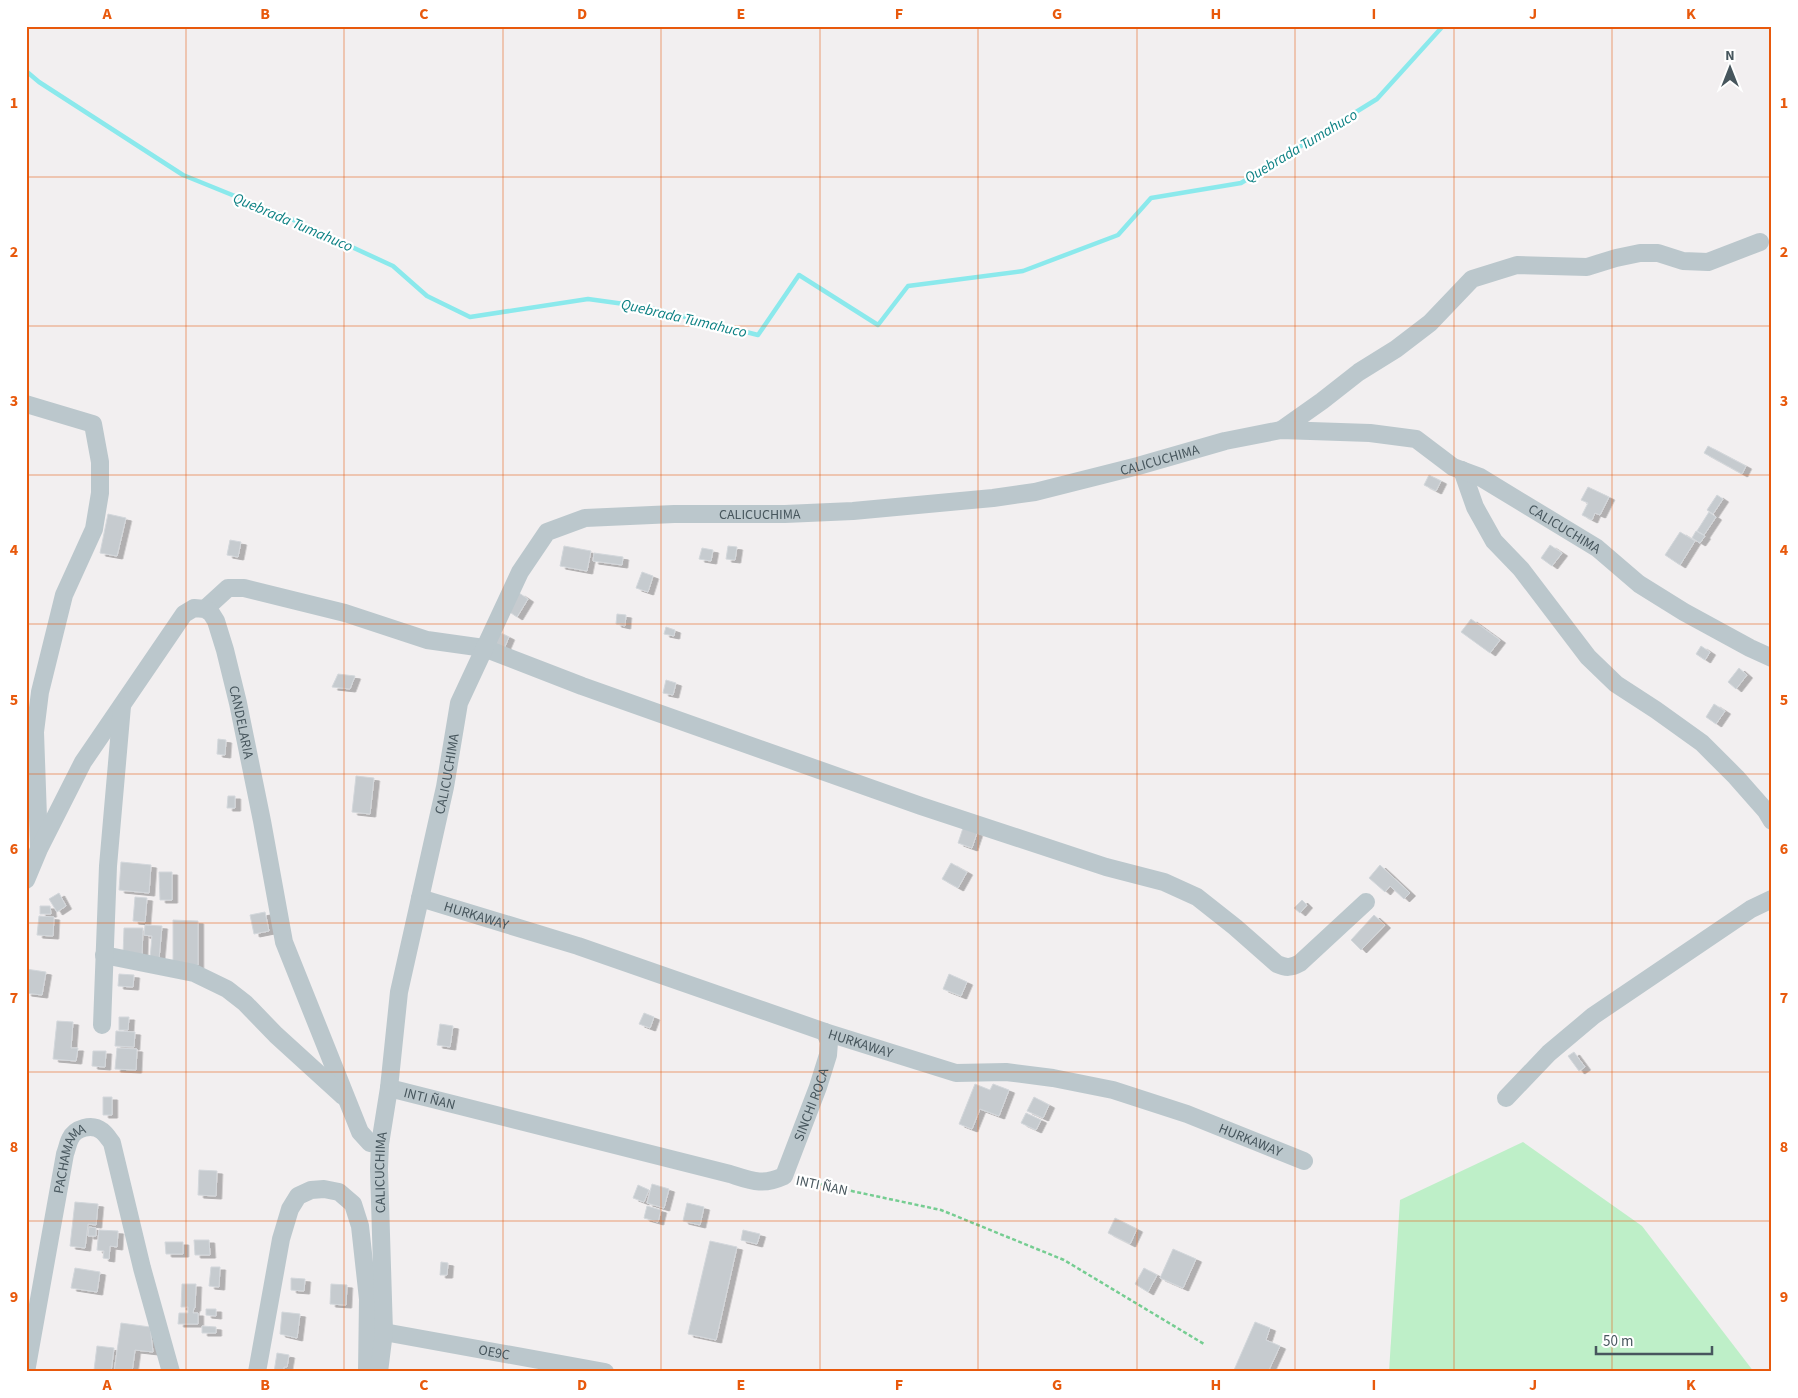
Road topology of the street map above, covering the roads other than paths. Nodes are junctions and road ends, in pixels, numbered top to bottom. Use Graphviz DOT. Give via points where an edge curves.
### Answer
graph roads {
  1 [pos="1760,242"];
  2 [pos="26,404"];
  3 [pos="1281,430"];
  4 [pos="1462,470"];
  5 [pos="205,608"];
  6 [pos="484,648"];
  7 [pos="1772,658"];
  8 [pos="122,706"];
  9 [pos="1772,821"];
  10 [pos="39,849"];
  11 [pos="26,880"];
  12 [pos="420,898"];
  13 [pos="1772,899"];
  14 [pos="1366,902"];
  15 [pos="104,955"];
  16 [pos="102,1025"];
  17 [pos="825,1032"];
  18 [pos="389,1088"];
  19 [pos="1506,1098"];
  20 [pos="347,1100"];
  21 [pos="380,1144"];
  22 [pos="1304,1161"];
  23 [pos="784,1176"];
  24 [pos="384,1332"];
  25 [pos="26,1372"];
  26 [pos="171,1372"];
  27 [pos="257,1372"];
  28 [pos="367,1372"];
  29 [pos="379,1372"];
  30 [pos="605,1372"];
  1 -- 3 [label="street" via="1708,262 1640,253 1587,267 1517,265 1472,279 1430,322 1403,344"];
  2 -- 10 [label="street" via="92,424 100,462 100,493 94,529 64,595 40,692 35,732"];
  3 -- 4 [label="street, CALICUCHIMA" via="1370,433 1416,440"];
  3 -- 6 [label="street, CALICUCHIMA" via="1225,441 1035,492 993,498 824,513 585,518 547,532 520,572"];
  4 -- 7 [label="street, CALICUCHIMA" via="1480,477 1597,548 1639,584 1684,612"];
  4 -- 9 [label="street" via="1475,507 1494,542 1521,569 1588,657 1616,684 1702,744 1766,810"];
  5 -- 6 [label="street" via="228,588 244,588 345,613 426,640"];
  5 -- 8 [label="street" via="194,608 184,614"];
  5 -- 20 [label="street, CANDELARIA" via="216,621 234,686 284,942"];
  6 -- 12 [label="street, CALICUCHIMA" via="459,703 445,787"];
  6 -- 14 [label="street" via="921,806 1106,867 1164,882 1197,897 1285,968 1300,963"];
  8 -- 10 [label="street" via="83,762"];
  8 -- 15 [label="street"];
  10 -- 11 [label="street"];
  12 -- 17 [label="street, HURKAWAY" via="578,946"];
  12 -- 18 [label="street, CALICUCHIMA" via="399,992"];
  13 -- 19 [label="street" via="1751,909 1593,1016 1549,1053"];
  15 -- 16 [label="street"];
  15 -- 20 [label="street" via="194,973 227,989"];
  17 -- 22 [label="street, HURKAWAY" via="956,1073 1006,1072 1113,1090 1187,1114"];
  17 -- 23 [label="street, SINCHI ROCA" via="828,1055"];
  18 -- 21 [label="street, CALICUCHIMA"];
  18 -- 23 [label="street, INTI ÑAN" via="756,1183 772,1182"];
  20 -- 21 [label="street, CANDELARIA" via="364,1138 370,1143"];
  21 -- 24 [label="street, CALICUCHIMA"];
  24 -- 29 [label="street, CALICUCHIMA"];
  24 -- 30 [label="street, OE9C"];
  25 -- 26 [label="street, PACHAMAMA" via="65,1154 70,1137 76,1131 93,1127 101,1130 112,1143"];
  27 -- 28 [label="street" via="281,1239 290,1209 298,1196 324,1189 339,1192 352,1204 360,1226 368,1299"];
}
